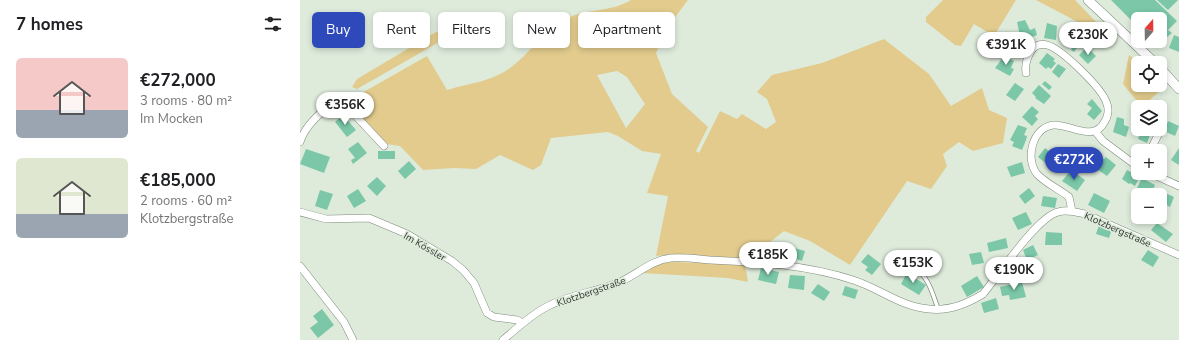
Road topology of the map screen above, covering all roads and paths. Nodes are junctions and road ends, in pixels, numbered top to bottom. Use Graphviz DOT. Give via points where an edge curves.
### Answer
graph roads {
  1 [pos="1088,0"];
  2 [pos="1148,56"];
  3 [pos="1026,73"];
  4 [pos="1167,76"];
  5 [pos="1179,89"];
  6 [pos="1095,131"];
  7 [pos="300,142"];
  8 [pos="384,146"];
  9 [pos="1131,162"];
  10 [pos="1166,180"];
  11 [pos="1179,186"];
  12 [pos="1072,211"];
  13 [pos="300,212"];
  14 [pos="1179,255"];
  15 [pos="912,265"];
  16 [pos="300,266"];
  17 [pos="938,309"];
  18 [pos="523,324"];
  19 [pos="352,340"];
  20 [pos="502,340"];
  1 -- 2 [label="main road"];
  3 -- 6 [label="street" via="1027,58 1038,45 1050,46 1090,78 1107,104 1108,110 1105,121"];
  4 -- 5 [label="main road"];
  6 -- 9 [label="street"];
  6 -- 12 [label="street" via="1081,132 1054,125 1044,128 1033,142 1033,168 1038,175 1069,197"];
  7 -- 8 [label="street" via="313,121 327,107 340,100"];
  10 -- 11 [label="street"];
  12 -- 14 [label="street, Klotzbergstraße" via="1120,228"];
  12 -- 17 [label="street, Klotzbergstraße" via="1057,212 1034,229 983,294 957,306"];
  13 -- 18 [label="street, Im Kössler" via="326,219 369,218 407,234 463,270 474,283 487,313 494,317 517,320"];
  15 -- 17 [label="lane" via="922,272 929,283"];
  16 -- 19 [label="street" via="344,322"];
  17 -- 18 [label="street, Klotzbergstraße" via="907,306 879,290 854,280 805,269 744,261 672,258 654,261 633,276 610,286 556,302"];
  18 -- 20 [label="street, Klotzbergstraße"];
}
